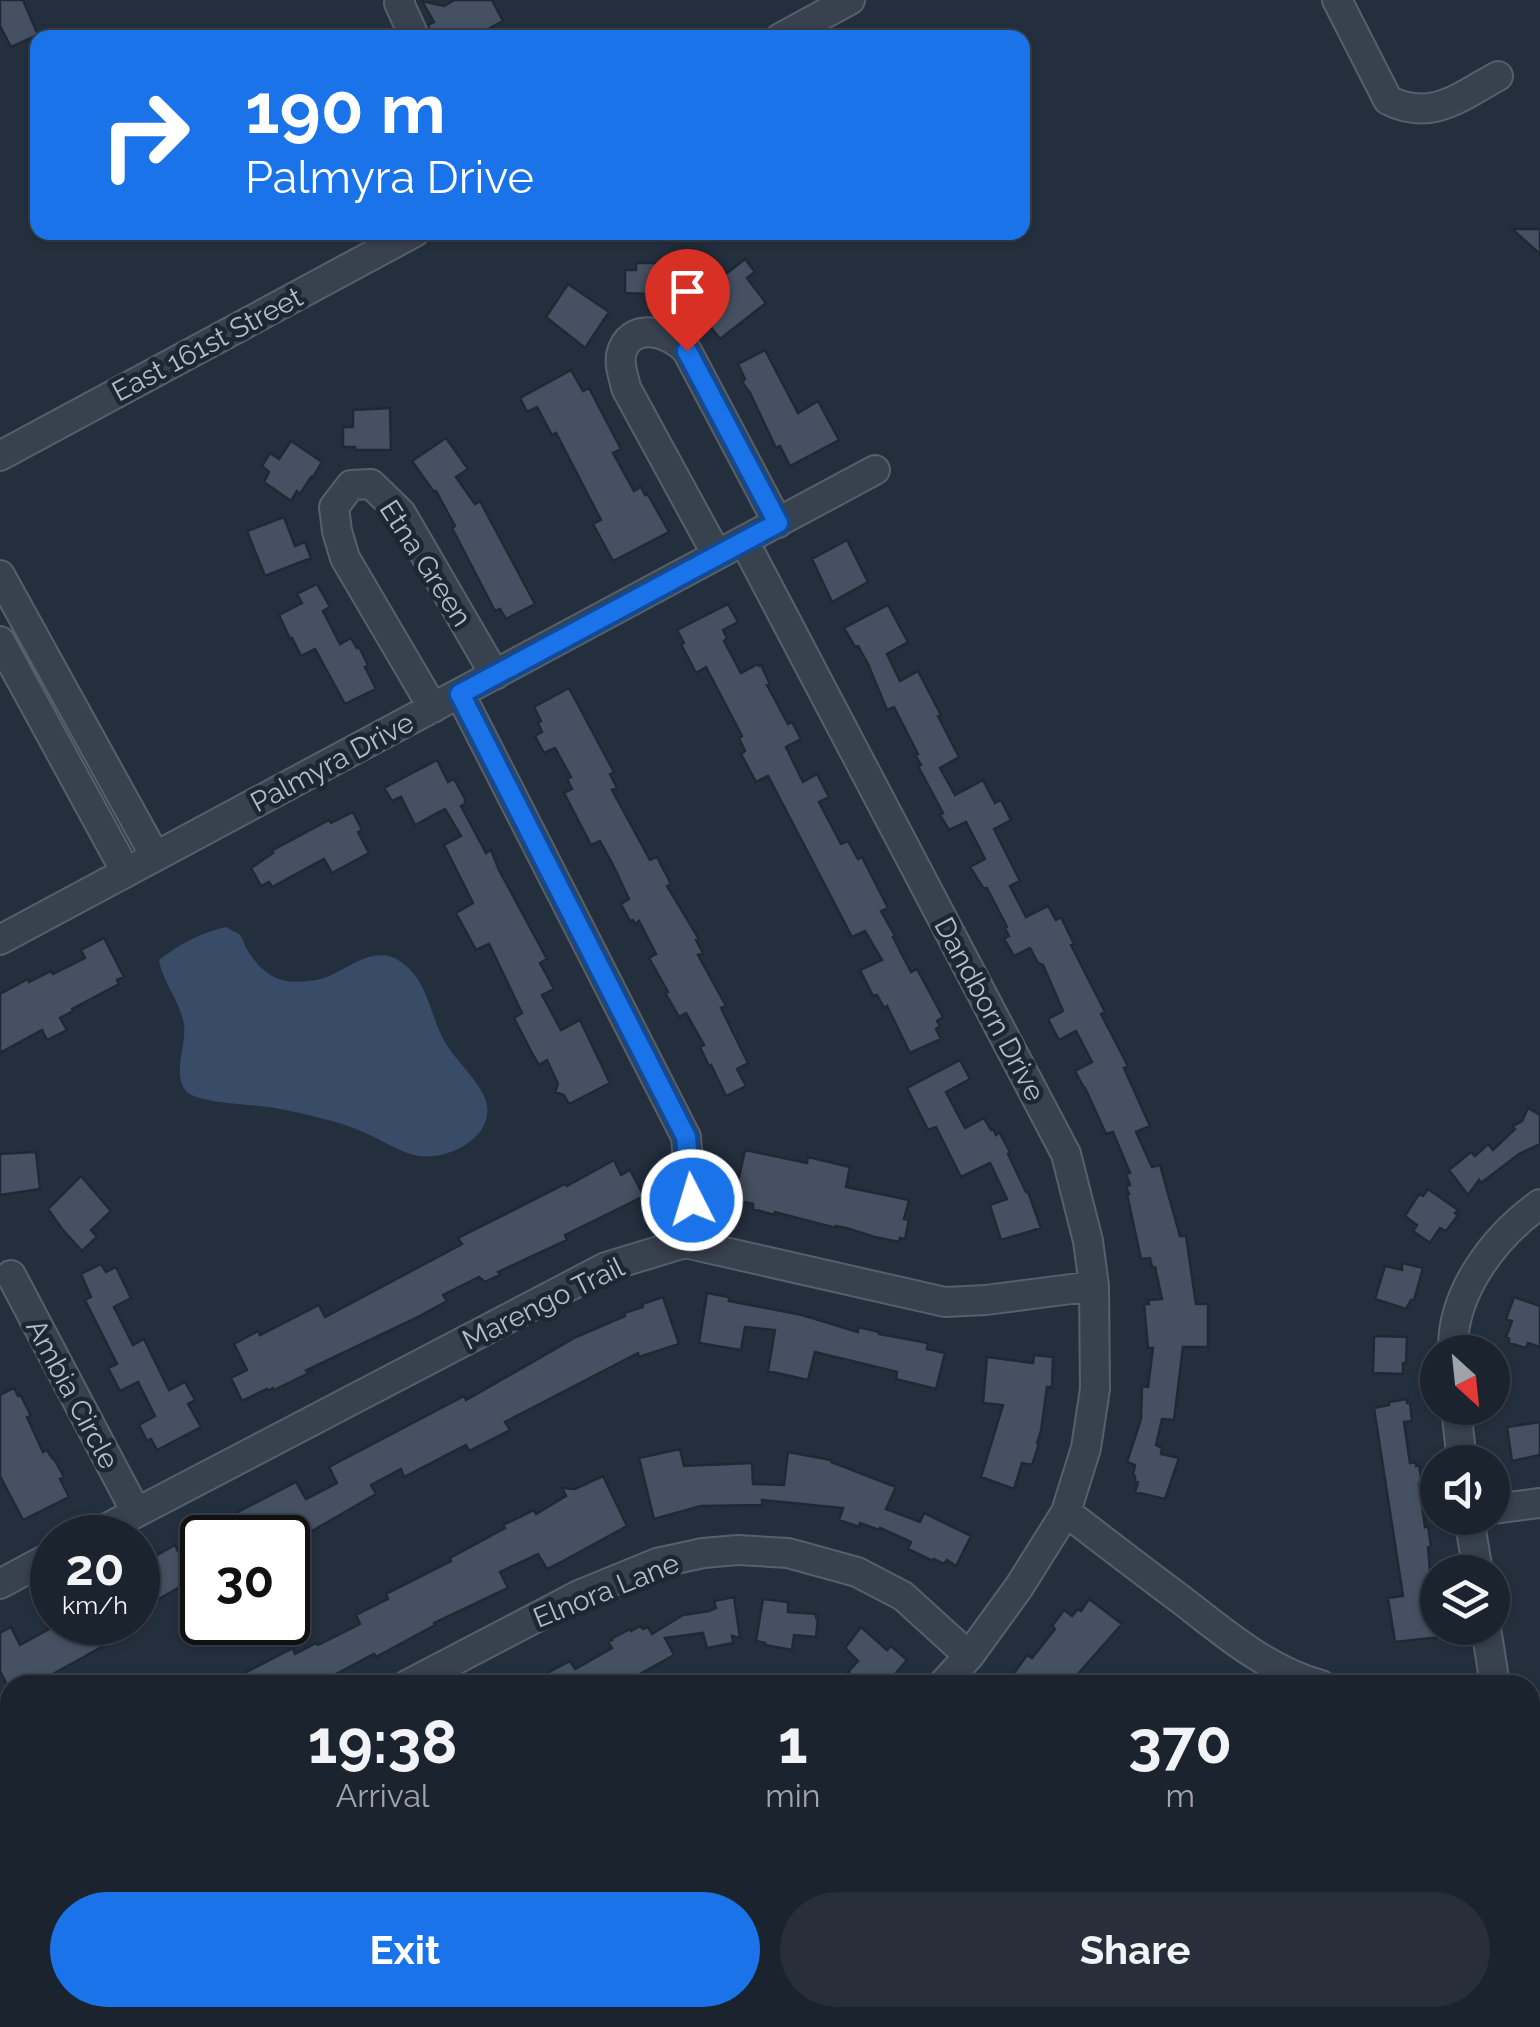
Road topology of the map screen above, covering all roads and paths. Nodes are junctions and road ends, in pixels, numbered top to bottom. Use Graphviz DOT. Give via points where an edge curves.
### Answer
graph roads {
  1 [pos="400,0"];
  2 [pos="789,0"];
  3 [pos="850,0"];
  4 [pos="1337,0"];
  5 [pos="410,30"];
  6 [pos="791,30"];
  7 [pos="795,30"];
  8 [pos="1498,76"];
  9 [pos="400,240"];
  10 [pos="0,456"];
  11 [pos="876,470"];
  12 [pos="778,523"];
  13 [pos="744,541"];
  14 [pos="717,555"];
  15 [pos="0,575"];
  16 [pos="0,641"];
  17 [pos="495,675"];
  18 [pos="460,694"];
  19 [pos="433,708"];
  20 [pos="155,856"];
  21 [pos="126,872"];
  22 [pos="0,940"];
  23 [pos="1540,1204"];
  24 [pos="685,1243"];
  25 [pos="11,1275"];
  26 [pos="1094,1286"];
  27 [pos="1453,1335"];
  28 [pos="1540,1502"];
  29 [pos="1510,1506"];
  30 [pos="136,1512"];
  31 [pos="1066,1512"];
  32 [pos="130,1515"];
  33 [pos="30,1568"];
  34 [pos="0,1584"];
  35 [pos="1489,1645"];
  36 [pos="969,1656"];
  37 [pos="426,1675"];
  38 [pos="951,1675"];
  39 [pos="1291,1675"];
  40 [pos="1493,1675"];
  1 -- 5 [label="street"];
  2 -- 6 [label="street"];
  3 -- 7 [label="street"];
  4 -- 8 [label="street" via="1388,100 1401,107 1448,104"];
  9 -- 10 [label="street, East 161st Street"];
  11 -- 12 [label="street, Palmyra Drive"];
  12 -- 13 [label="street, Palmyra Drive"];
  12 -- 14 [label="street" via="687,351 656,331 638,333 620,360 626,388"];
  13 -- 14 [label="street, Palmyra Drive"];
  13 -- 26 [label="street, Dandborn Drive" via="1066,1154"];
  14 -- 17 [label="street, Palmyra Drive"];
  15 -- 20 [label="street"];
  16 -- 21 [label="street"];
  17 -- 18 [label="street, Palmyra Drive"];
  17 -- 19 [label="street, Etna Green" via="401,513 372,484 352,484 334,507 345,558"];
  18 -- 19 [label="street, Palmyra Drive"];
  18 -- 24 [label="street" via="686,1137 692,1200"];
  19 -- 20 [label="street, Palmyra Drive"];
  20 -- 21 [label="street, Palmyra Drive"];
  21 -- 22 [label="street, Palmyra Drive"];
  23 -- 27 [label="street" via="1480,1264"];
  24 -- 26 [label="street, Marengo Trail" via="945,1302"];
  24 -- 30 [label="street, Marengo Trail" via="606,1267"];
  25 -- 30 [label="street, Ambia Circle"];
  26 -- 31 [label="street, Dandborn Drive" via="1095,1389"];
  28 -- 29 [label="street"];
  30 -- 32 [label="street, Marengo Trail"];
  31 -- 36 [label="street, Dandborn Drive"];
  31 -- 39 [label="street" via="1227,1635"];
  33 -- 34 [label="street"];
  35 -- 40 [label="street"];
  36 -- 37 [label="street, Elnora Lane" via="904,1596 856,1572 788,1553 738,1550 656,1563"];
  36 -- 38 [label="street, Dandborn Drive"];
}
